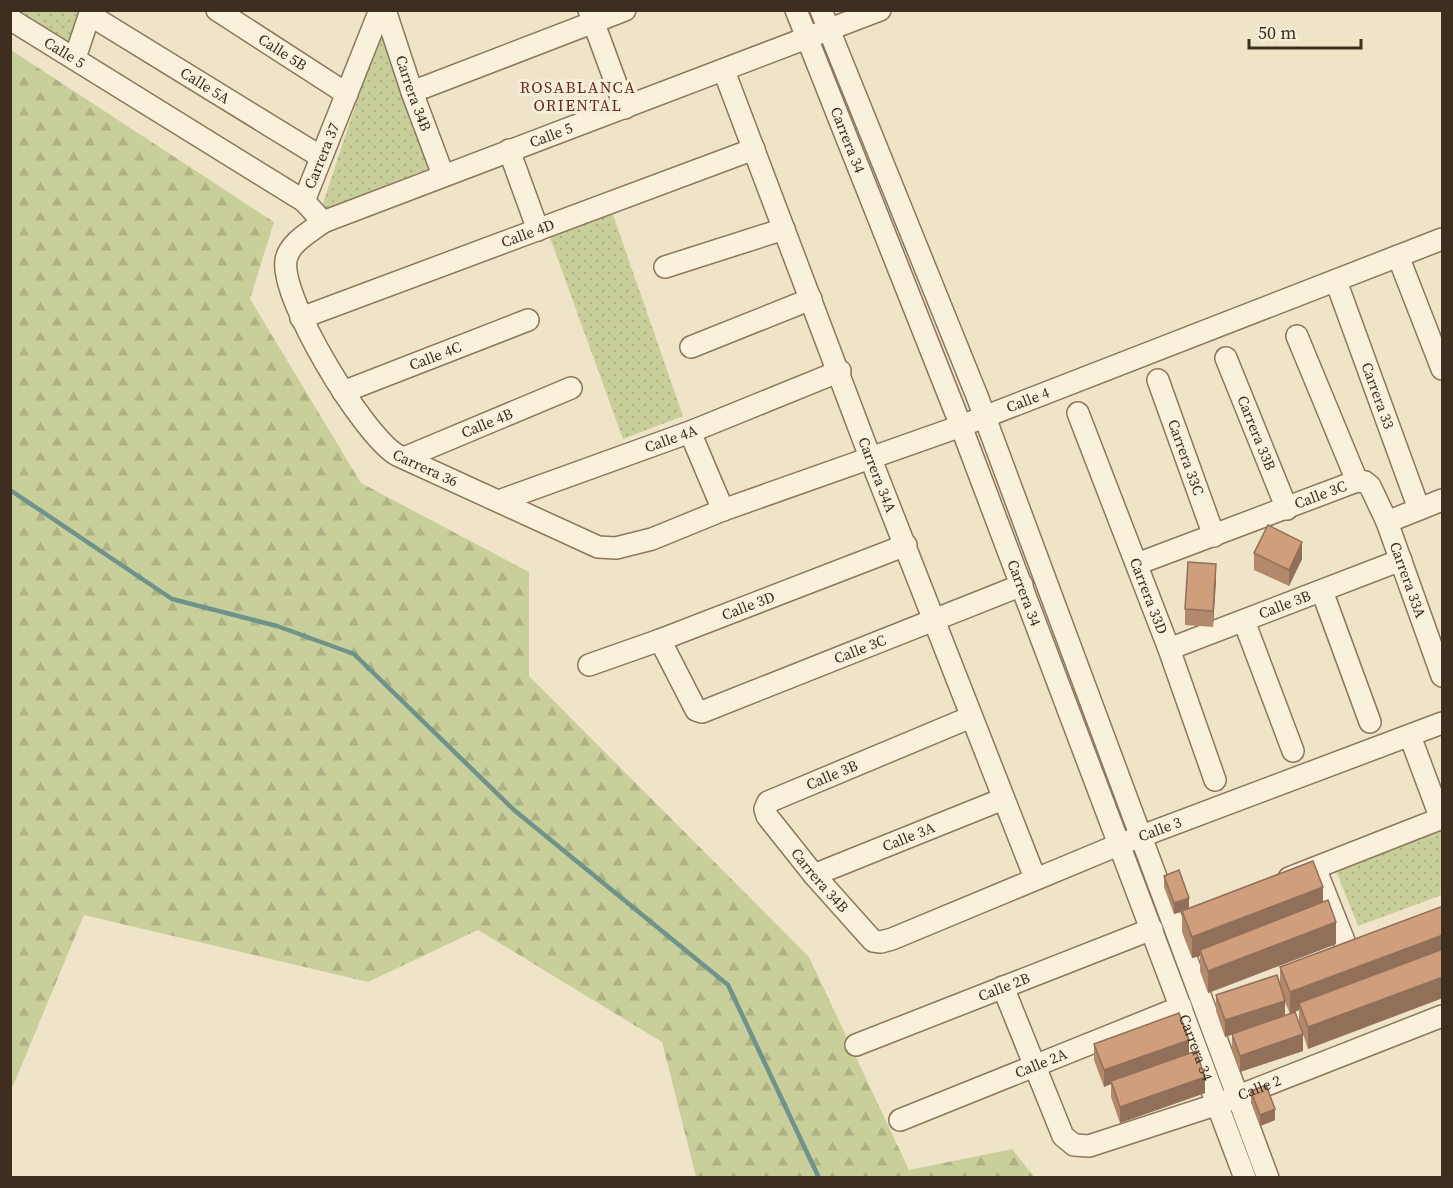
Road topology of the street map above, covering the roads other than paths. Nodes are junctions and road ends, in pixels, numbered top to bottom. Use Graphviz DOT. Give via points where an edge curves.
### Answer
graph roads {
  1 [pos="217,10"];
  2 [pos="625,10"];
  3 [pos="796,10"];
  4 [pos="820,10"];
  5 [pos="880,10"];
  6 [pos="91,13"];
  7 [pos="376,13"];
  8 [pos="592,16"];
  9 [pos="10,19"];
  10 [pos="828,30"];
  11 [pos="807,38"];
  12 [pos="75,58"];
  13 [pos="724,71"];
  14 [pos="412,92"];
  15 [pos="347,94"];
  16 [pos="625,108"];
  17 [pos="754,149"];
  18 [pos="509,150"];
  19 [pos="321,157"];
  20 [pos="443,175"];
  21 [pos="304,201"];
  22 [pos="323,222"];
  23 [pos="784,229"];
  24 [pos="538,230"];
  25 [pos="1443,239"];
  26 [pos="1398,256"];
  27 [pos="665,267"];
  28 [pos="1336,281"];
  29 [pos="811,299"];
  30 [pos="301,318"];
  31 [pos="528,320"];
  32 [pos="1298,336"];
  33 [pos="691,347"];
  34 [pos="1226,358"];
  35 [pos="1443,369"];
  36 [pos="840,371"];
  37 [pos="1158,380"];
  38 [pos="571,388"];
  39 [pos="343,392"];
  40 [pos="1078,413"];
  41 [pos="984,417"];
  42 [pos="961,426"];
  43 [pos="690,432"];
  44 [pos="870,457"];
  45 [pos="404,458"];
  46 [pos="1364,484"];
  47 [pos="1443,500"];
  48 [pos="499,501"];
  49 [pos="1287,509"];
  50 [pos="1419,509"];
  51 [pos="723,510"];
  52 [pos="1387,522"];
  53 [pos="1214,536"];
  54 [pos="906,545"];
  55 [pos="609,548"];
  56 [pos="1401,560"];
  57 [pos="1137,564"];
  58 [pos="1022,585"];
  59 [pos="1322,591"];
  60 [pos="936,621"];
  61 [pos="1244,621"];
  62 [pos="660,640"];
  63 [pos="1169,649"];
  64 [pos="589,665"];
  65 [pos="1443,676"];
  66 [pos="971,717"];
  67 [pos="1370,722"];
  68 [pos="1443,723"];
  69 [pos="1410,735"];
  70 [pos="1293,751"];
  71 [pos="1215,780"];
  72 [pos="1003,799"];
  73 [pos="765,809"];
  74 [pos="1442,819"];
  75 [pos="1142,837"];
  76 [pos="1118,845"];
  77 [pos="1315,868"];
  78 [pos="814,875"];
  79 [pos="1035,878"];
  80 [pos="1271,884"];
  81 [pos="1195,912"];
  82 [pos="1173,920"];
  83 [pos="1152,929"];
  84 [pos="881,942"];
  85 [pos="1369,943"];
  86 [pos="1347,951"];
  87 [pos="1325,959"];
  88 [pos="1003,987"];
  89 [pos="1226,996"];
  90 [pos="1204,1005"];
  91 [pos="1181,1007"];
  92 [pos="1443,1016"];
  93 [pos="856,1045"];
  94 [pos="1035,1066"];
  95 [pos="1238,1096"];
  96 [pos="1218,1104"];
  97 [pos="900,1120"];
  98 [pos="1245,1178"];
  99 [pos="1268,1178"];
  1 -- 15 [label="street, Calle 5B"];
  2 -- 8 [label="street"];
  3 -- 11 [label="street, Carrera 34"];
  4 -- 10 [label="street, Carrera 34"];
  5 -- 10 [label="street, Calle 5"];
  6 -- 12 [label="street"];
  6 -- 19 [label="street, Calle 5A"];
  7 -- 14 [label="street, Carrera 34B"];
  7 -- 15 [label="street, Carrera 37"];
  8 -- 14 [label="street"];
  8 -- 16 [label="street"];
  9 -- 12 [label="street, Calle 5"];
  10 -- 11 [label="street, Calle 5"];
  10 -- 41 [label="street, Carrera 34"];
  11 -- 13 [label="street, Calle 5"];
  11 -- 42 [label="street, Carrera 34"];
  12 -- 21 [label="street, Calle 5"];
  13 -- 16 [label="street, Calle 5"];
  13 -- 17 [label="street, Carrera 34A"];
  14 -- 20 [label="street, Carrera 34B"];
  15 -- 19 [label="street, Carrera 37"];
  16 -- 18 [label="street, Calle 5"];
  17 -- 23 [label="street, Carrera 34A"];
  17 -- 24 [label="street, Calle 4D"];
  18 -- 20 [label="street, Calle 5"];
  18 -- 24 [label="street"];
  19 -- 21 [label="street, Carrera 37"];
  20 -- 22 [label="street, Calle 5"];
  21 -- 22 [label="street, Carrera 37"];
  22 -- 30 [label="street" via="290,248 286,260 289,287"];
  23 -- 27 [label="street"];
  23 -- 29 [label="street, Carrera 34A"];
  24 -- 30 [label="street, Calle 4D"];
  25 -- 26 [label="street, Calle 4"];
  26 -- 28 [label="street, Calle 4"];
  26 -- 35 [label="street"];
  28 -- 41 [label="street, Calle 4"];
  28 -- 50 [label="street, Carrera 33"];
  29 -- 33 [label="street"];
  29 -- 36 [label="street, Carrera 34A"];
  30 -- 39 [label="street, Carrera 36"];
  31 -- 39 [label="street, Calle 4C"];
  32 -- 46 [label="street, Carrera 33A"];
  34 -- 49 [label="street, Carrera 33B"];
  36 -- 43 [label="street, Calle 4A"];
  36 -- 44 [label="street, Carrera 34A"];
  37 -- 53 [label="street, Carrera 33C"];
  38 -- 45 [label="street, Calle 4B"];
  39 -- 45 [label="street, Carrera 36" via="376,438"];
  40 -- 57 [label="street, Carrera 33D"];
  41 -- 42 [label="street, Calle 4"];
  41 -- 75 [label="street, Carrera 34"];
  42 -- 44 [label="street, Calle 4"];
  42 -- 58 [label="street, Carrera 34"];
  43 -- 48 [label="street, Calle 4A"];
  43 -- 51 [label="street"];
  44 -- 51 [label="street, Calle 4"];
  44 -- 54 [label="street, Carrera 34A"];
  45 -- 48 [label="street, Carrera 36"];
  46 -- 49 [label="street, Calle 3C"];
  46 -- 52 [label="street, Carrera 33A"];
  47 -- 50 [label="street"];
  48 -- 55 [label="street, Carrera 36" via="586,543"];
  49 -- 53 [label="street, Calle 3C"];
  50 -- 52 [label="street"];
  51 -- 55 [label="street, Calle 4" via="639,544"];
  52 -- 56 [label="street, Carrera 33A"];
  53 -- 57 [label="street, Calle 3C"];
  54 -- 60 [label="street, Carrera 34A"];
  54 -- 62 [label="street, Calle 3D"];
  56 -- 59 [label="street, Calle 3B"];
  56 -- 65 [label="street, Carrera 33A"];
  57 -- 63 [label="street, Carrera 33D"];
  58 -- 60 [label="street, Calle 3C"];
  58 -- 76 [label="street, Carrera 34"];
  59 -- 61 [label="street, Calle 3B"];
  59 -- 67 [label="street"];
  60 -- 62 [label="street, Calle 3C" via="699,712"];
  60 -- 66 [label="street, Carrera 34A"];
  61 -- 63 [label="street, Calle 3B"];
  61 -- 70 [label="street"];
  62 -- 64 [label="street, Calle 3D"];
  63 -- 71 [label="street, Carrera 33D"];
  66 -- 72 [label="street, Carrera 34A"];
  66 -- 73 [label="street, Calle 3B" via="768,802"];
  68 -- 69 [label="street, Calle 3"];
  69 -- 74 [label="street"];
  69 -- 75 [label="street, Calle 3"];
  72 -- 78 [label="street, Calle 3A"];
  72 -- 79 [label="street, Carrera 34A"];
  73 -- 78 [label="street, Carrera 34B"];
  74 -- 77 [label="street"];
  75 -- 76 [label="street, Calle 3"];
  75 -- 82 [label="street, Carrera 34"];
  76 -- 79 [label="street, Calle 3"];
  76 -- 83 [label="street, Carrera 34"];
  77 -- 80 [label="street"];
  77 -- 86 [label="street"];
  78 -- 84 [label="street, Carrera 34B" via="873,941"];
  79 -- 84 [label="street, Calle 3"];
  81 -- 82 [label="street"];
  82 -- 90 [label="street, Carrera 34"];
  83 -- 88 [label="street, Calle 2B"];
  83 -- 91 [label="street, Carrera 34"];
  85 -- 86 [label="street"];
  86 -- 87 [label="street"];
  88 -- 93 [label="street, Calle 2B"];
  88 -- 94 [label="street"];
  89 -- 90 [label="street"];
  90 -- 95 [label="street, Carrera 34"];
  91 -- 94 [label="street, Calle 2A"];
  91 -- 96 [label="street, Carrera 34"];
  92 -- 95 [label="street, Calle 2"];
  94 -- 96 [label="street, Calle 2" via="1063,1136 1074,1145 1089,1146"];
  94 -- 97 [label="street, Calle 2A"];
  95 -- 96 [label="street, Calle 2"];
  95 -- 99 [label="street, Carrera 34"];
  96 -- 98 [label="street, Carrera 34"];
}
